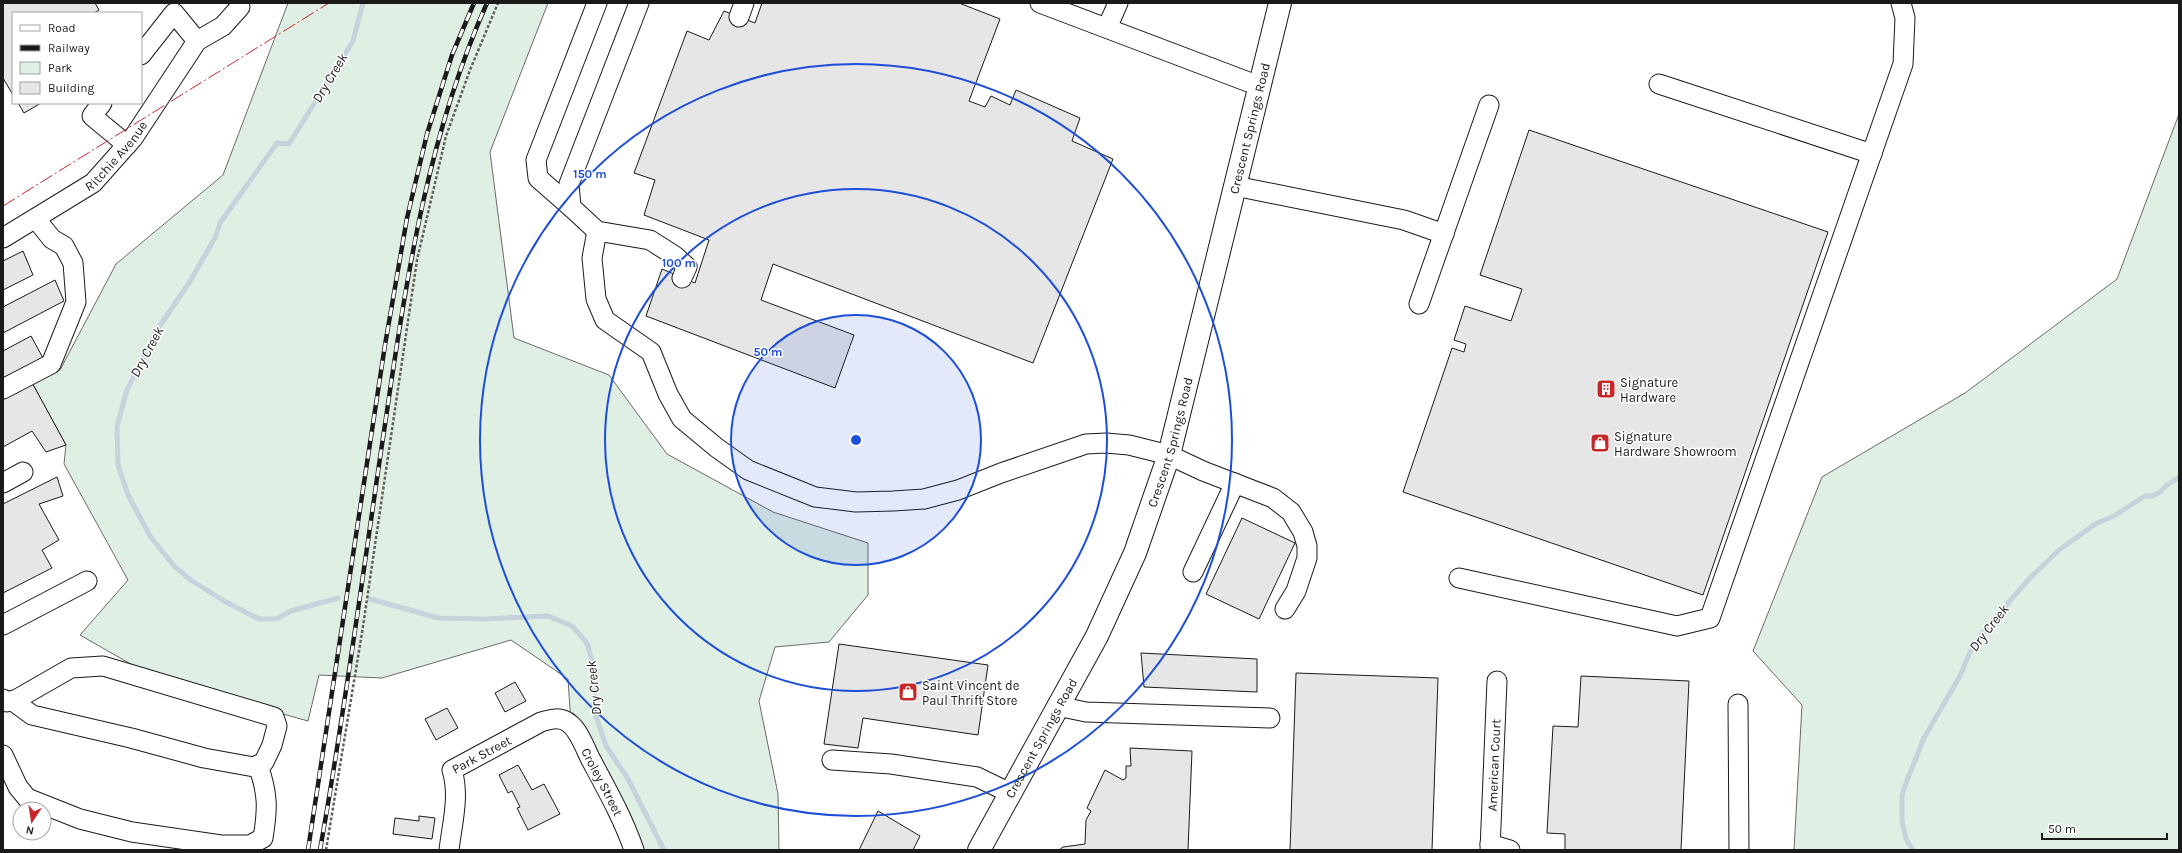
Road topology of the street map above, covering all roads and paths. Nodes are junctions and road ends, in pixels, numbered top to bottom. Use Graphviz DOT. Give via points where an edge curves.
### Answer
graph roads {
  1 [pos="498,3"];
  2 [pos="597,3"];
  3 [pos="638,3"];
  4 [pos="1040,3"];
  5 [pos="1118,3"];
  6 [pos="1280,3"];
  7 [pos="1901,3"];
  8 [pos="240,7"];
  9 [pos="1107,28"];
  10 [pos="197,41"];
  11 [pos="142,54"];
  12 [pos="1660,84"];
  13 [pos="1259,86"];
  14 [pos="101,104"];
  15 [pos="1489,106"];
  16 [pos="127,145"];
  17 [pos="1872,154"];
  18 [pos="1235,186"];
  19 [pos="571,207"];
  20 [pos="36,219"];
  21 [pos="597,232"];
  22 [pos="1444,234"];
  23 [pos="3,238"];
  24 [pos="682,278"];
  25 [pos="1419,304"];
  26 [pos="3,389"];
  27 [pos="1169,455"];
  28 [pos="23,472"];
  29 [pos="3,483"];
  30 [pos="1234,483"];
  31 [pos="1193,572"];
  32 [pos="1459,578"];
  33 [pos="87,581"];
  34 [pos="1285,609"];
  35 [pos="3,625"];
  36 [pos="1497,681"];
  37 [pos="8,700"];
  38 [pos="1738,704"];
  39 [pos="1057,706"];
  40 [pos="1270,718"];
  41 [pos="562,719"];
  42 [pos="3,755"];
  43 [pos="832,760"];
  44 [pos="258,765"];
  45 [pos="1010,793"];
  46 [pos="1490,847"];
  47 [pos="326,850"];
  48 [pos="449,850"];
  49 [pos="634,850"];
  50 [pos="978,850"];
  51 [pos="1510,850"];
  52 [pos="1739,850"];
  1 -- 47 [label="path" via="446,136 417,260 364,625"];
  2 -- 19 [label="street" via="536,160 538,178"];
  3 -- 19 [label="street" via="569,184"];
  4 -- 9 [label="street"];
  5 -- 9 [label="street"];
  6 -- 13 [label="main road, Crescent Springs Road"];
  7 -- 17 [label="street" via="1905,18 1903,64"];
  8 -- 10 [label="street" via="223,26"];
  9 -- 13 [label="street"];
  10 -- 11 [label="street" via="174,13"];
  10 -- 16 [label="street, Ritchie Avenue"];
  12 -- 17 [label="street"];
  13 -- 18 [label="main road, Crescent Springs Road"];
  14 -- 16 [label="street" via="92,116"];
  15 -- 22 [label="street"];
  16 -- 20 [label="street, Ritchie Avenue" via="93,182"];
  17 -- 32 [label="street" via="1710,618 1677,626"];
  18 -- 22 [label="street" via="1404,220"];
  18 -- 27 [label="main road, Crescent Springs Road"];
  19 -- 21 [label="street"];
  20 -- 23 [label="street, Ritchie Avenue"];
  20 -- 26 [label="street" via="52,239 64,246 73,263 76,302 51,364"];
  21 -- 24 [label="street" via="650,240 687,267"];
  21 -- 27 [label="street" via="592,258 596,299 605,320 651,352 668,394 682,419 716,448 748,470 777,483 815,497 856,502 893,501 924,498 958,490 1086,444 1129,445"];
  22 -- 25 [label="street"];
  27 -- 30 [label="street"];
  27 -- 39 [label="main road, Crescent Springs Road" via="1123,581 1097,636"];
  28 -- 29 [label="street"];
  30 -- 31 [label="street"];
  30 -- 34 [label="street" via="1273,498 1291,512 1303,532 1308,546 1307,558 1296,591"];
  33 -- 35 [label="street"];
  36 -- 46 [label="street, American Court"];
  37 -- 44 [label="street" via="32,715 204,758 254,767"];
  37 -- 44 [label="street" via="71,668 102,666 274,717 277,726 272,745 264,762"];
  38 -- 52 [label="street"];
  39 -- 40 [label="street" via="1086,712"];
  39 -- 45 [label="main road, Crescent Springs Road"];
  41 -- 48 [label="street, Park Street" via="541,722 452,770 455,779 455,806"];
  41 -- 49 [label="street, Croley Street" via="571,724 581,740 626,827"];
  42 -- 44 [label="street" via="18,787 27,798 80,819 125,830 221,845 250,845 263,838 267,812 266,789"];
  43 -- 45 [label="street" via="892,764 977,778"];
  45 -- 50 [label="main road, Crescent Springs Road"];
  46 -- 51 [label="street"];
}
